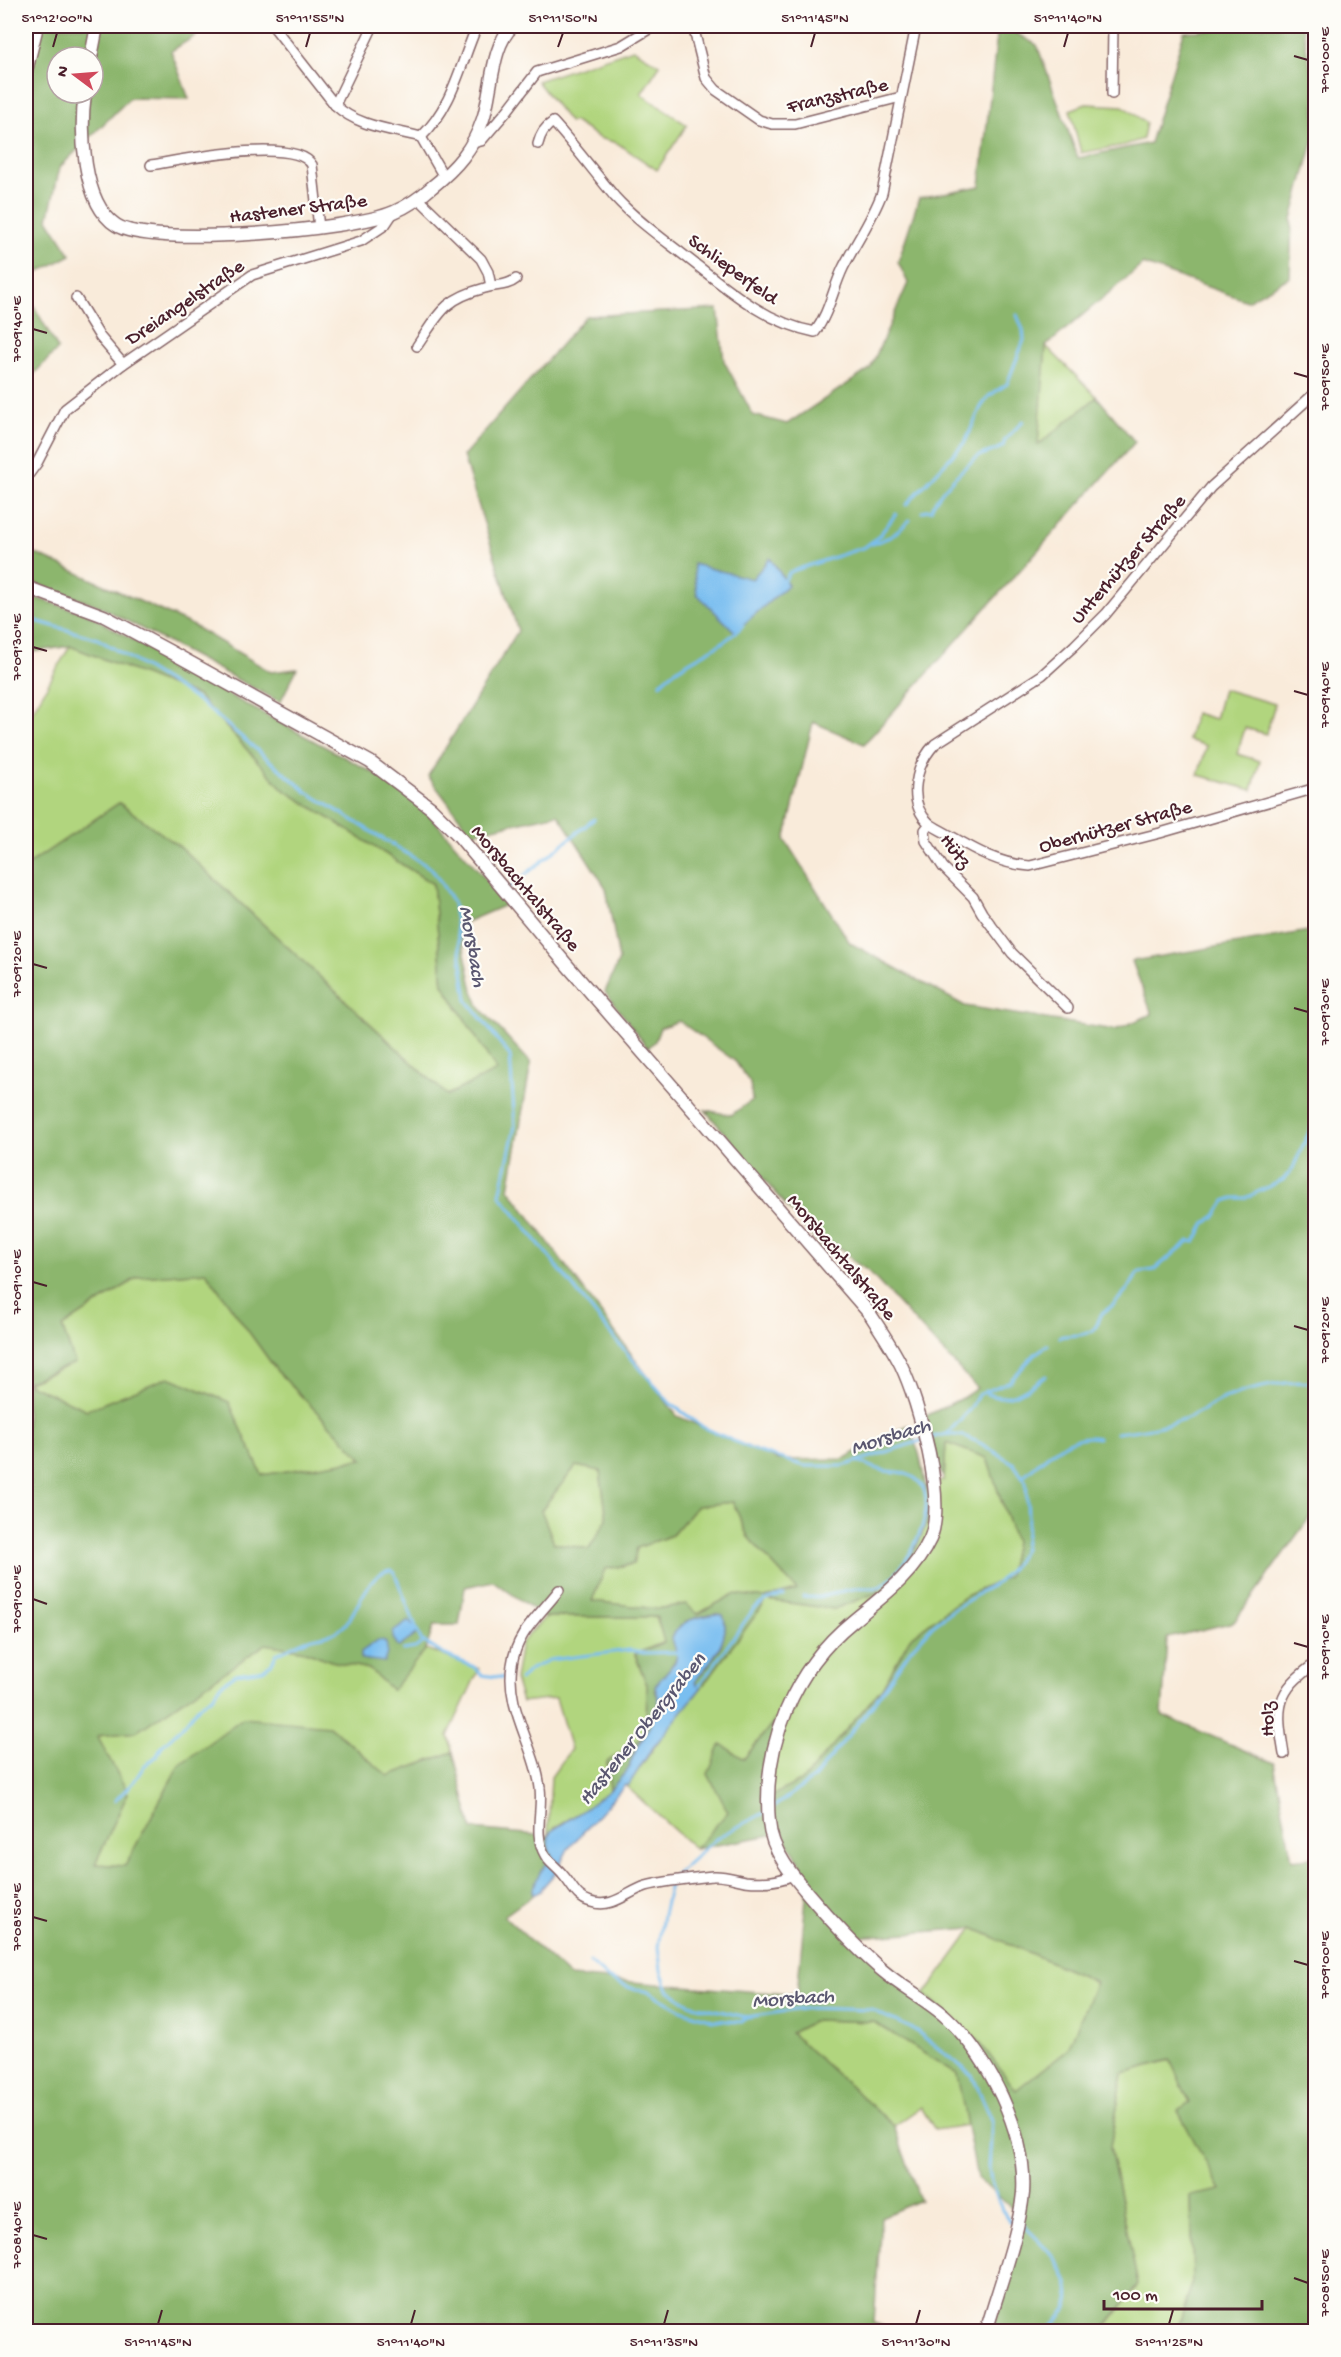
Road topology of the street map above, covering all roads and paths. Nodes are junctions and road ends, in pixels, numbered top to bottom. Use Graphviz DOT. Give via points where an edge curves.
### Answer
graph roads {
  1 [pos="37,26"];
  2 [pos="98,26"];
  3 [pos="273,26"];
  4 [pos="373,26"];
  5 [pos="477,26"];
  6 [pos="513,26"];
  7 [pos="654,26"];
  8 [pos="693,26"];
  9 [pos="916,26"];
  10 [pos="1113,26"];
  11 [pos="94,45"];
  12 [pos="26,71"];
  13 [pos="1112,94"];
  14 [pos="901,97"];
  15 [pos="84,105"];
  16 [pos="335,105"];
  17 [pos="421,137"];
  18 [pos="473,143"];
  19 [pos="538,144"];
  20 [pos="151,165"];
  21 [pos="444,177"];
  22 [pos="418,198"];
  23 [pos="393,213"];
  24 [pos="319,228"];
  25 [pos="516,279"];
  26 [pos="491,286"];
  27 [pos="76,298"];
  28 [pos="417,346"];
  29 [pos="123,364"];
  30 [pos="1316,392"];
  31 [pos="26,478"];
  32 [pos="26,587"];
  33 [pos="956,733"];
  34 [pos="1316,789"];
  35 [pos="930,824"];
  36 [pos="1068,1008"];
  37 [pos="559,1590"];
  38 [pos="1316,1663"];
  39 [pos="1284,1754"];
  40 [pos="793,1875"];
  41 [pos="986,2331"];
  1 -- 12 [label="main road"];
  2 -- 11 [label="main road"];
  3 -- 16 [label="street"];
  4 -- 16 [label="street"];
  5 -- 17 [label="street" via="447,103"];
  6 -- 18 [label="main road, Hastener Straße" via="500,44 483,119"];
  7 -- 18 [label="street" via="621,46 537,72 481,141"];
  8 -- 14 [label="street, Franzstraße" via="706,78 716,90 759,120 795,124"];
  9 -- 14 [label="street, Franzstraße"];
  10 -- 13 [label="street"];
  14 -- 19 [label="street, Schlieperfeld" via="874,215 844,267 815,332 774,319 736,296 632,214 553,122"];
  15 -- 24 [label="main road, Hastener Straße" via="83,139 91,183 103,213 115,225 138,234 199,236"];
  16 -- 17 [label="street" via="357,120"];
  17 -- 21 [label="street"];
  18 -- 21 [label="main road, Hastener Straße"];
  20 -- 24 [label="street" via="263,150 303,157 312,165"];
  21 -- 22 [label="main road, Hastener Straße"];
  22 -- 23 [label="main road, Hastener Straße"];
  22 -- 26 [label="street" via="481,259"];
  23 -- 24 [label="main road, Hastener Straße"];
  23 -- 29 [label="street, Dreiangelstraße" via="385,225 361,241 252,275"];
  25 -- 26 [label="street" via="507,285"];
  26 -- 28 [label="street" via="462,294 447,305"];
  27 -- 29 [label="street, Dreiangelstraße" via="100,337"];
  29 -- 31 [label="street, Dreiangelstraße" via="65,409"];
  30 -- 33 [label="street, Unterhützer Straße" via="1211,487 1106,614 1074,646 1042,675"];
  32 -- 40 [label="main road, Morsbachtalstraße" via="104,616 370,762 445,820 870,1314 902,1368 923,1432 936,1502 935,1522 917,1560 891,1592 845,1628 807,1669 792,1695 771,1760 767,1803 776,1848"];
  33 -- 35 [label="street, Hütz" via="930,750 917,778 917,800"];
  34 -- 35 [label="street, Oberhützer Straße" via="1029,866 989,857"];
  35 -- 36 [label="street, Hütz" via="925,836 943,867 973,897 1012,953"];
  37 -- 40 [label="street" via="521,1636 510,1681 540,1784 539,1836 545,1855 575,1893 593,1903 609,1904 648,1885 721,1875 771,1882"];
  38 -- 39 [label="street, Holz" via="1292,1681 1282,1697"];
  40 -- 41 [label="main road, Morsbachtalstraße" via="847,1938 963,2034 980,2055 1002,2100 1018,2149 1023,2191"];
}
